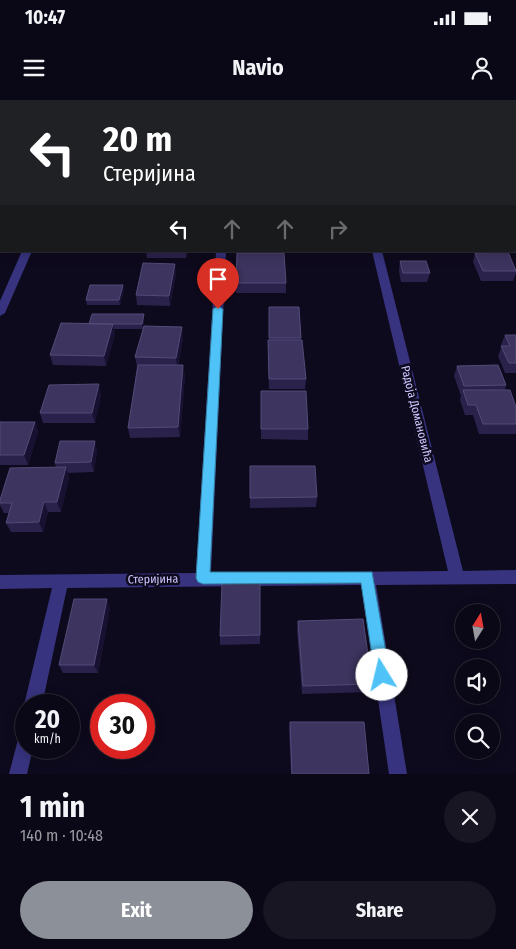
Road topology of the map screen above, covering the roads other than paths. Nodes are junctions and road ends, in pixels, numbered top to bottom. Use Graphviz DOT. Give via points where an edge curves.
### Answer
graph roads {
  1 [pos="27,252"];
  2 [pos="221,252"];
  3 [pos="377,252"];
  4 [pos="0,313"];
  5 [pos="457,576"];
  6 [pos="367,577"];
  7 [pos="516,577"];
  8 [pos="203,578"];
  9 [pos="61,580"];
  10 [pos="0,582"];
  11 [pos="35,694"];
  12 [pos="21,759"];
  13 [pos="18,774"];
  14 [pos="398,774"];
  1 -- 4 [label="street"];
  2 -- 8 [label="street"];
  3 -- 5 [label="street, Радоја Домановића"];
  5 -- 6 [label="street, Стеријина"];
  5 -- 7 [label="street, Стеријина"];
  6 -- 8 [label="street, Стеријина"];
  6 -- 14 [label="street"];
  8 -- 9 [label="street, Стеријина"];
  9 -- 10 [label="street, Стеријина"];
  9 -- 11 [label="street"];
  12 -- 13 [label="street"];
}
